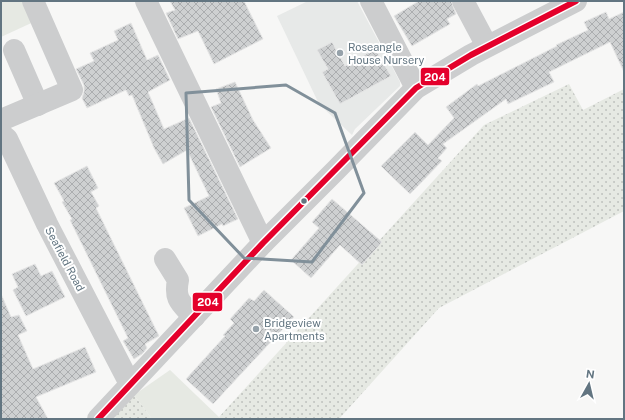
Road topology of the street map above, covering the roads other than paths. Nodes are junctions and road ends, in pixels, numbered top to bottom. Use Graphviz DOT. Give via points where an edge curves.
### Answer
graph roads {
  1 [pos="32,1"];
  2 [pos="146,1"];
  3 [pos="371,1"];
  4 [pos="463,1"];
  5 [pos="570,3"];
  6 [pos="487,46"];
  7 [pos="14,50"];
  8 [pos="416,88"];
  9 [pos="38,105"];
  10 [pos="1,120"];
  11 [pos="1,134"];
  12 [pos="263,243"];
  13 [pos="164,259"];
  14 [pos="194,317"];
  15 [pos="130,384"];
  16 [pos="98,419"];
  1 -- 9 [label="street" via="72,90"];
  2 -- 12 [label="street"];
  3 -- 8 [label="street"];
  4 -- 6 [label="street"];
  5 -- 6 [label="street"];
  6 -- 8 [label="street"];
  7 -- 9 [label="street"];
  8 -- 12 [label="street"];
  9 -- 10 [label="street"];
  11 -- 15 [label="street, Seafield Road" via="7,139 47,224"];
  12 -- 14 [label="street"];
  13 -- 14 [label="street" via="178,280 176,292 179,301"];
  14 -- 15 [label="street"];
  15 -- 16 [label="street"];
}
